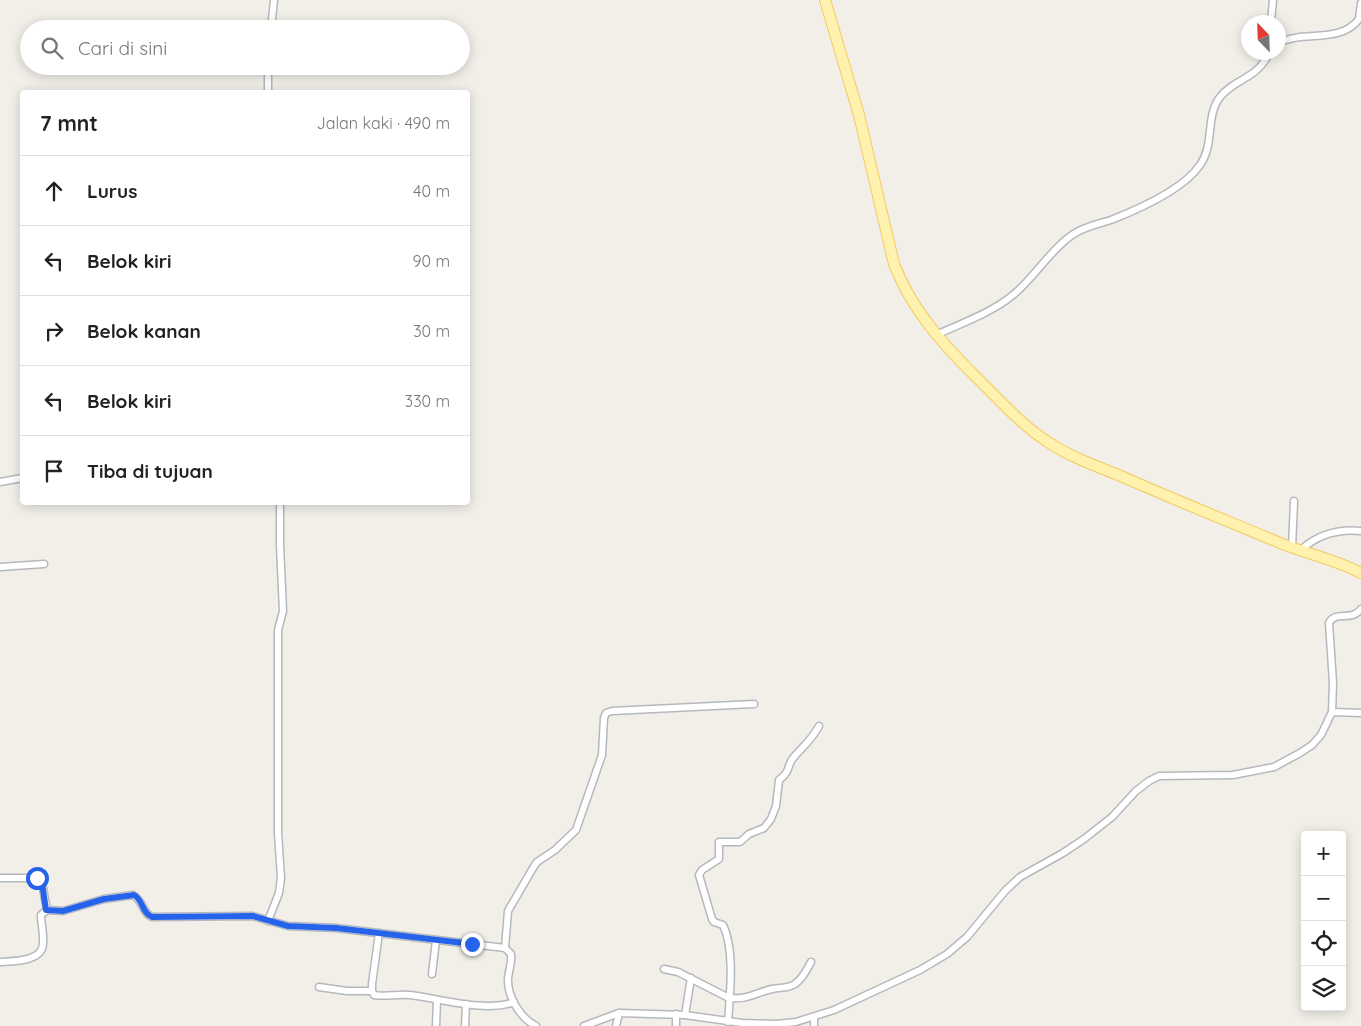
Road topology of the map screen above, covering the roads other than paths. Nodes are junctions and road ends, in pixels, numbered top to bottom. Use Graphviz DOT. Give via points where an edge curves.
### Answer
graph roads {
  1 [pos="274,0"];
  2 [pos="825,0"];
  3 [pos="1273,0"];
  4 [pos="1361,3"];
  5 [pos="1272,15"];
  6 [pos="1360,19"];
  7 [pos="273,20"];
  8 [pos="1286,40"];
  9 [pos="1266,60"];
  10 [pos="268,75"];
  11 [pos="268,90"];
  12 [pos="936,335"];
  13 [pos="20,478"];
  14 [pos="0,482"];
  15 [pos="1294,501"];
  16 [pos="280,505"];
  17 [pos="1361,531"];
  18 [pos="1296,549"];
  19 [pos="44,564"];
  20 [pos="0,567"];
  21 [pos="1361,573"];
  22 [pos="1361,609"];
  23 [pos="754,704"];
  24 [pos="1332,712"];
  25 [pos="1361,713"];
  26 [pos="819,726"];
  27 [pos="0,878"];
  28 [pos="46,910"];
  29 [pos="268,921"];
  30 [pos="379,933"];
  31 [pos="436,940"];
  32 [pos="506,948"];
  33 [pos="0,962"];
  34 [pos="811,962"];
  35 [pos="664,969"];
  36 [pos="432,974"];
  37 [pos="691,978"];
  38 [pos="319,987"];
  39 [pos="372,990"];
  40 [pos="729,998"];
  41 [pos="437,1000"];
  42 [pos="514,1002"];
  43 [pos="466,1004"];
  44 [pos="619,1013"];
  45 [pos="676,1014"];
  46 [pos="685,1015"];
  47 [pos="814,1017"];
  48 [pos="728,1022"];
  49 [pos="436,1026"];
  50 [pos="466,1026"];
  51 [pos="536,1026"];
  52 [pos="584,1026"];
  53 [pos="616,1026"];
  54 [pos="676,1026"];
  55 [pos="814,1026"];
  1 -- 7 [label="street"];
  2 -- 12 [label="main road" via="859,115 894,264 910,299"];
  3 -- 5 [label="street"];
  4 -- 6 [label="street"];
  6 -- 8 [label="street" via="1340,33"];
  9 -- 12 [label="street" via="1226,90 1216,104 1211,116 1206,155 1189,178 1142,206 1073,234 1014,294"];
  10 -- 11 [label="street"];
  12 -- 18 [label="main road" via="1018,418 1048,443 1178,502"];
  13 -- 14 [label="street"];
  15 -- 18 [label="street"];
  16 -- 29 [label="street" via="283,611 278,630 278,794 281,878"];
  17 -- 18 [label="street" via="1323,536"];
  18 -- 21 [label="main road"];
  19 -- 20 [label="street"];
  22 -- 24 [label="street" via="1353,616 1332,618 1329,623"];
  23 -- 32 [label="street" via="612,710 606,713 602,755 576,830 533,868 508,912"];
  24 -- 25 [label="street"];
  24 -- 47 [label="street" via="1321,736 1312,745 1274,767 1234,775 1159,776 1149,781 1084,839 1020,877 967,937 947,954 870,994"];
  26 -- 40 [label="street" via="808,744 792,759 788,773 779,780 776,806 768,824 740,842 719,842 719,858 699,875 712,919 723,926 726,936 730,960"];
  27 -- 28 [label="street" via="37,878 42,883"];
  28 -- 29 [label="street" via="63,911 130,895 137,897 152,917 253,916"];
  28 -- 33 [label="street" via="41,915 44,944 41,950 29,959"];
  29 -- 30 [label="street" via="288,926"];
  30 -- 31 [label="street"];
  30 -- 39 [label="street"];
  31 -- 32 [label="street"];
  31 -- 36 [label="street"];
  32 -- 42 [label="street" via="512,958 508,979"];
  34 -- 40 [label="street" via="803,976 785,989"];
  35 -- 37 [label="street"];
  37 -- 40 [label="street"];
  37 -- 46 [label="street"];
  38 -- 39 [label="street"];
  39 -- 41 [label="street" via="376,996 406,995"];
  40 -- 48 [label="street"];
  41 -- 43 [label="street"];
  41 -- 49 [label="street"];
  42 -- 43 [label="street" via="490,1006"];
  42 -- 51 [label="street" via="525,1020"];
  43 -- 50 [label="street"];
  44 -- 45 [label="street"];
  44 -- 52 [label="street"];
  44 -- 53 [label="street"];
  45 -- 46 [label="street"];
  45 -- 54 [label="street"];
  46 -- 48 [label="street"];
  47 -- 48 [label="street" via="777,1024"];
  47 -- 55 [label="street"];
}
